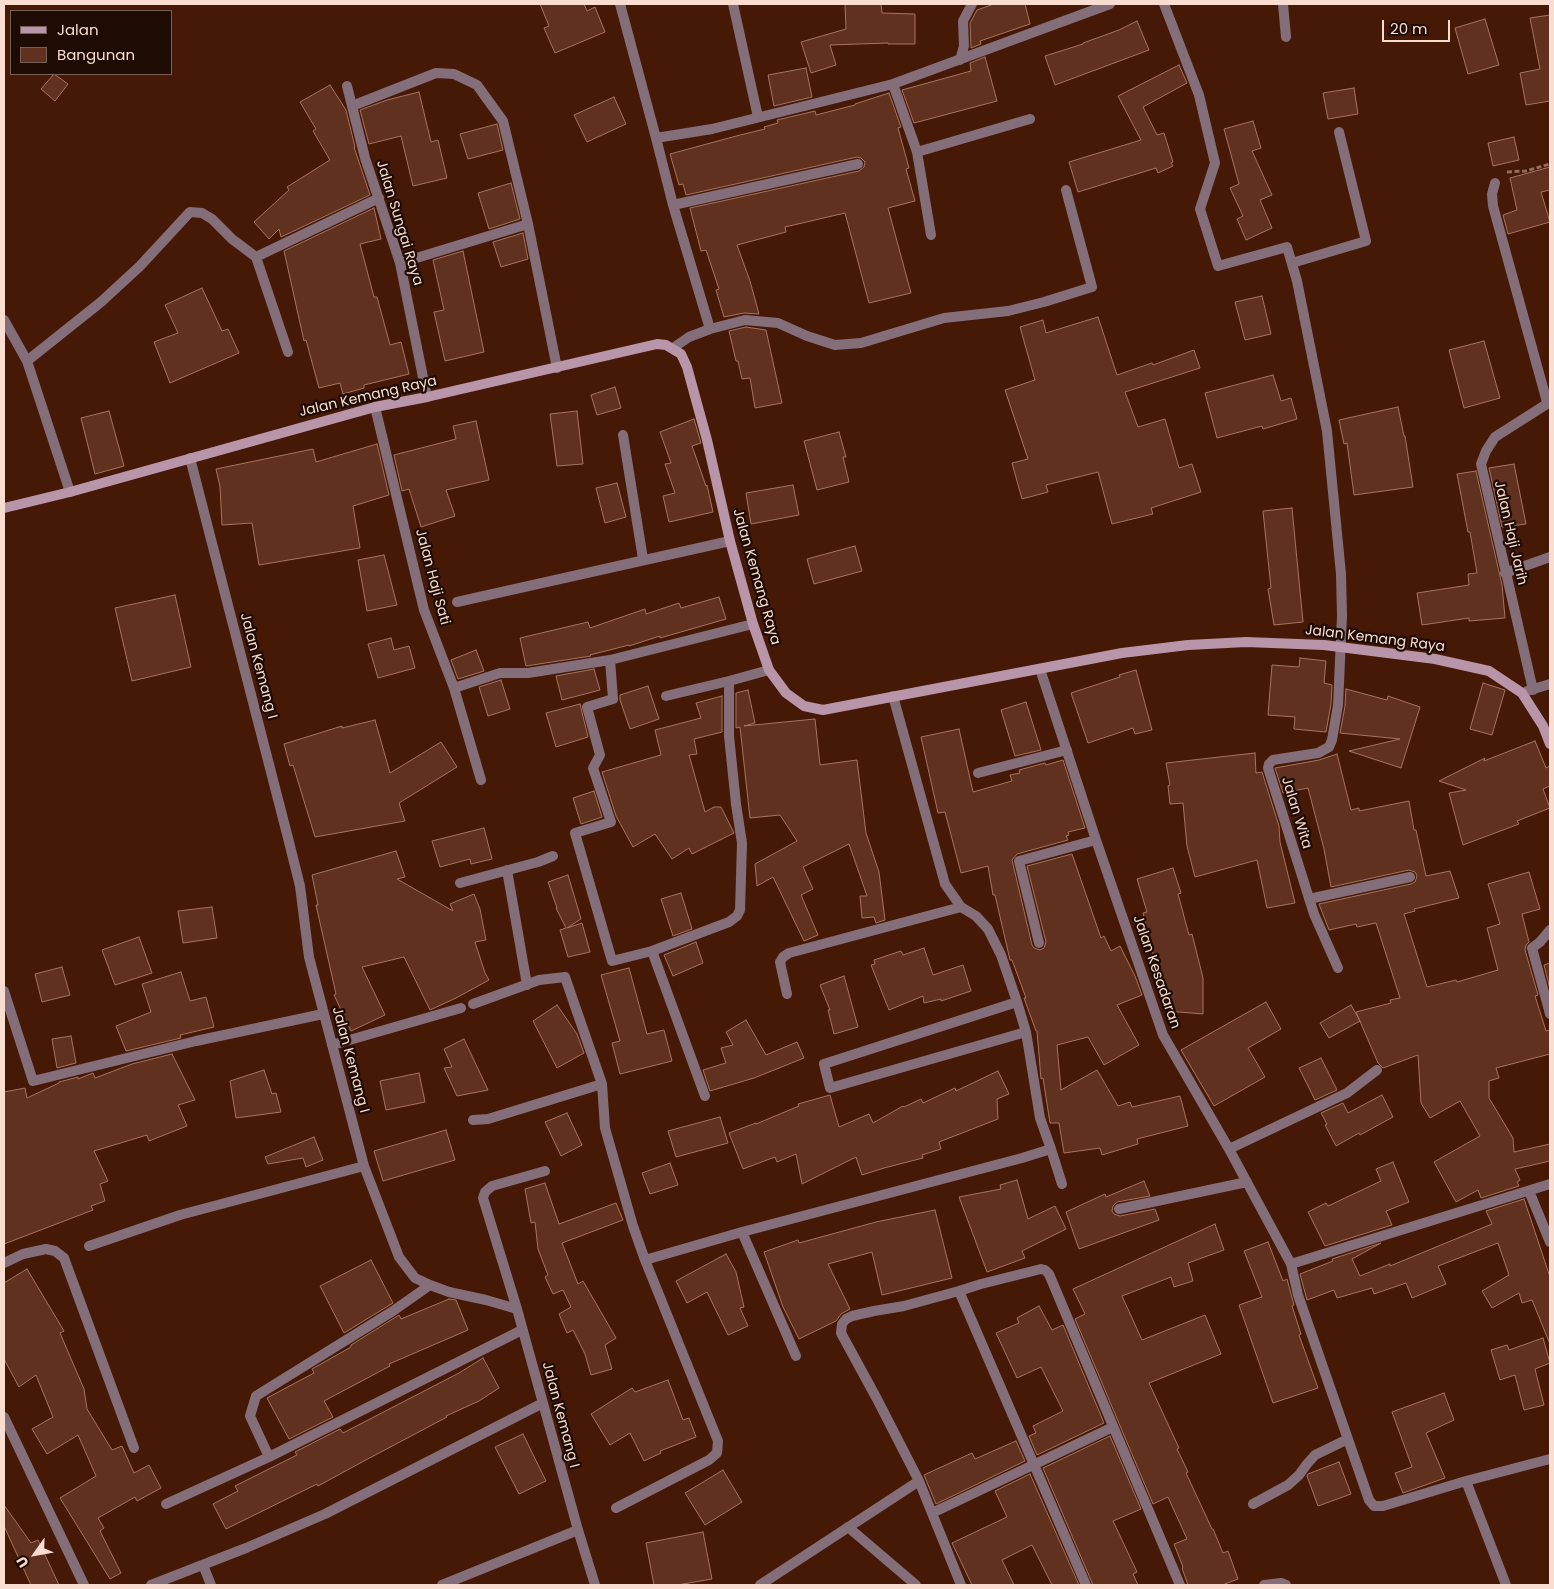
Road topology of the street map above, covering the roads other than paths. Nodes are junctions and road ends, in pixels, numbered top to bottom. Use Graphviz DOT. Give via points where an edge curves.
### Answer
graph roads {
  1 [pos="620,4"];
  2 [pos="733,4"];
  3 [pos="972,4"];
  4 [pos="1110,4"];
  5 [pos="1164,4"];
  6 [pos="1283,4"];
  7 [pos="1092,7"];
  8 [pos="1286,37"];
  9 [pos="960,60"];
  10 [pos="893,84"];
  11 [pos="347,86"];
  12 [pos="352,106"];
  13 [pos="758,117"];
  14 [pos="1030,119"];
  15 [pos="1339,132"];
  16 [pos="656,138"];
  17 [pos="917,152"];
  18 [pos="858,164"];
  19 [pos="1495,183"];
  20 [pos="1066,190"];
  21 [pos="379,198"];
  22 [pos="673,205"];
  23 [pos="528,224"];
  24 [pos="931,235"];
  25 [pos="256,257"];
  26 [pos="400,263"];
  27 [pos="1292,263"];
  28 [pos="4,320"];
  29 [pos="710,328"];
  30 [pos="673,348"];
  31 [pos="288,352"];
  32 [pos="27,361"];
  33 [pos="557,368"];
  34 [pos="427,397"];
  35 [pos="1549,402"];
  36 [pos="375,407"];
  37 [pos="623,435"];
  38 [pos="190,458"];
  39 [pos="70,492"];
  40 [pos="4,508"];
  41 [pos="730,540"];
  42 [pos="1550,557"];
  43 [pos="643,559"];
  44 [pos="1505,573"];
  45 [pos="457,602"];
  46 [pos="753,624"];
  47 [pos="1340,647"];
  48 [pos="610,660"];
  49 [pos="1040,669"];
  50 [pos="769,670"];
  51 [pos="729,681"];
  52 [pos="1550,684"];
  53 [pos="454,688"];
  54 [pos="1533,690"];
  55 [pos="1522,693"];
  56 [pos="666,696"];
  57 [pos="893,696"];
  58 [pos="1550,744"];
  59 [pos="1067,750"];
  60 [pos="978,773"];
  61 [pos="481,780"];
  62 [pos="1096,840"];
  63 [pos="553,856"];
  64 [pos="507,870"];
  65 [pos="1410,877"];
  66 [pos="460,883"];
  67 [pos="1309,900"];
  68 [pos="961,907"];
  69 [pos="1550,930"];
  70 [pos="1039,943"];
  71 [pos="652,951"];
  72 [pos="1338,968"];
  73 [pos="527,985"];
  74 [pos="4,991"];
  75 [pos="787,994"];
  76 [pos="1017,1002"];
  77 [pos="473,1004"];
  78 [pos="461,1008"];
  79 [pos="324,1014"];
  80 [pos="1550,1014"];
  81 [pos="1026,1032"];
  82 [pos="332,1045"];
  83 [pos="1377,1070"];
  84 [pos="602,1084"];
  85 [pos="705,1096"];
  86 [pos="473,1120"];
  87 [pos="1051,1149"];
  88 [pos="1229,1149"];
  89 [pos="364,1166"];
  90 [pos="545,1170"];
  91 [pos="1247,1182"];
  92 [pos="1062,1184"];
  93 [pos="1550,1184"];
  94 [pos="1530,1191"];
  95 [pos="1119,1209"];
  96 [pos="742,1232"];
  97 [pos="1550,1242"];
  98 [pos="89,1246"];
  99 [pos="644,1260"];
  100 [pos="4,1263"];
  101 [pos="1291,1264"];
  102 [pos="430,1285"];
  103 [pos="960,1291"];
  104 [pos="517,1309"];
  105 [pos="522,1330"];
  106 [pos="796,1356"];
  107 [pos="543,1403"];
  108 [pos="4,1417"];
  109 [pos="1113,1427"];
  110 [pos="1348,1439"];
  111 [pos="134,1448"];
  112 [pos="269,1457"];
  113 [pos="1550,1459"];
  114 [pos="1034,1464"];
  115 [pos="919,1481"];
  116 [pos="1466,1481"];
  117 [pos="166,1504"];
  118 [pos="1254,1504"];
  119 [pos="616,1508"];
  120 [pos="932,1512"];
  121 [pos="848,1527"];
  122 [pos="578,1530"];
  123 [pos="203,1565"];
  124 [pos="84,1585"];
  125 [pos="151,1585"];
  126 [pos="211,1585"];
  127 [pos="442,1585"];
  128 [pos="595,1585"];
  129 [pos="760,1585"];
  130 [pos="916,1585"];
  131 [pos="961,1585"];
  132 [pos="1086,1585"];
  133 [pos="1180,1585"];
  134 [pos="1264,1585"];
  135 [pos="1286,1585"];
  136 [pos="1506,1585"];
  1 -- 16 [label="street"];
  2 -- 13 [label="street"];
  3 -- 9 [label="street" via="963,21 964,46"];
  4 -- 7 [label="street"];
  5 -- 27 [label="street" via="1199,94 1215,163 1200,209 1218,266 1287,247"];
  6 -- 8 [label="street"];
  7 -- 9 [label="street"];
  9 -- 10 [label="street"];
  10 -- 13 [label="street"];
  10 -- 17 [label="street"];
  11 -- 12 [label="street, Jalan Sungai Raya"];
  12 -- 21 [label="street, Jalan Sungai Raya"];
  12 -- 23 [label="street" via="436,73 454,74 477,85 503,121"];
  13 -- 16 [label="street"];
  14 -- 17 [label="street"];
  15 -- 27 [label="street" via="1366,241"];
  16 -- 22 [label="street"];
  17 -- 24 [label="street"];
  18 -- 22 [label="street"];
  19 -- 35 [label="street" via="1493,206"];
  20 -- 29 [label="street" via="1092,287 1008,311 944,318 861,343 835,346 778,323 744,320"];
  21 -- 25 [label="street"];
  21 -- 26 [label="street, Jalan Sungai Raya"];
  22 -- 29 [label="street"];
  23 -- 26 [label="street"];
  23 -- 33 [label="street"];
  25 -- 31 [label="street"];
  25 -- 32 [label="street" via="212,219 202,213 190,212 101,302"];
  26 -- 34 [label="street, Jalan Sungai Raya"];
  27 -- 47 [label="street" via="1327,431 1341,574"];
  28 -- 32 [label="street"];
  29 -- 30 [label="street"];
  30 -- 33 [label="street, Jalan Kemang Raya" via="657,344"];
  30 -- 41 [label="street, Jalan Kemang Raya" via="681,354 687,367"];
  32 -- 39 [label="street"];
  33 -- 34 [label="street, Jalan Kemang Raya"];
  34 -- 36 [label="street, Jalan Kemang Raya"];
  35 -- 44 [label="street, Jalan Haji Jarih" via="1495,437 1481,464"];
  36 -- 38 [label="street, Jalan Kemang Raya"];
  36 -- 53 [label="street, Jalan Haji Sati" via="424,610"];
  37 -- 43 [label="street"];
  38 -- 39 [label="street, Jalan Kemang Raya"];
  38 -- 79 [label="street, Jalan Kemang I" via="300,886 309,957"];
  39 -- 40 [label="street, Jalan Kemang Raya"];
  41 -- 43 [label="street"];
  41 -- 46 [label="street, Jalan Kemang Raya"];
  42 -- 44 [label="street"];
  43 -- 45 [label="street"];
  44 -- 54 [label="street, Jalan Haji Jarih"];
  46 -- 48 [label="street"];
  46 -- 50 [label="street, Jalan Kemang Raya"];
  47 -- 49 [label="street, Jalan Kemang Raya" via="1246,642 1188,645 1122,653"];
  47 -- 55 [label="street, Jalan Kemang Raya" via="1435,659 1489,671"];
  47 -- 67 [label="street, Jalan Wita" via="1338,705 1329,747 1318,753 1273,760 1268,768"];
  48 -- 53 [label="street" via="528,673 500,673"];
  48 -- 71 [label="street" via="614,699 587,707 600,755 593,768 611,822 575,833 612,960"];
  49 -- 57 [label="street, Jalan Kemang Raya"];
  49 -- 59 [label="street, Jalan Kesadaran"];
  50 -- 51 [label="street"];
  50 -- 57 [label="street, Jalan Kemang Raya" via="786,693 804,706 823,710"];
  51 -- 56 [label="street"];
  51 -- 71 [label="street" via="729,736 742,843 740,910 729,922"];
  52 -- 54 [label="street"];
  53 -- 61 [label="street, Jalan Haji Sati"];
  54 -- 55 [label="street"];
  55 -- 58 [label="street, Jalan Kemang Raya" via="1543,726"];
  57 -- 68 [label="street" via="945,884"];
  59 -- 60 [label="street"];
  59 -- 62 [label="street, Jalan Kesadaran"];
  62 -- 70 [label="street" via="1019,861"];
  62 -- 88 [label="street, Jalan Kesadaran" via="1163,1035"];
  63 -- 64 [label="street"];
  64 -- 66 [label="street"];
  64 -- 73 [label="street"];
  65 -- 67 [label="street"];
  67 -- 72 [label="street, Jalan Wita"];
  68 -- 75 [label="street" via="789,953 780,962"];
  68 -- 76 [label="street" via="988,929"];
  69 -- 80 [label="street" via="1532,948"];
  71 -- 85 [label="street"];
  73 -- 77 [label="street"];
  73 -- 84 [label="street" via="565,977"];
  74 -- 79 [label="street" via="33,1081"];
  76 -- 81 [label="street"];
  76 -- 81 [label="street" via="824,1064 830,1088"];
  78 -- 82 [label="street"];
  79 -- 82 [label="street, Jalan Kemang I"];
  81 -- 87 [label="street" via="1040,1118"];
  82 -- 89 [label="street, Jalan Kemang I"];
  83 -- 88 [label="street" via="1346,1093"];
  84 -- 86 [label="street" via="488,1119"];
  84 -- 99 [label="street" via="605,1128"];
  87 -- 92 [label="street"];
  87 -- 96 [label="street"];
  88 -- 91 [label="street, Jalan Kesadaran"];
  89 -- 98 [label="street" via="180,1215"];
  89 -- 102 [label="street, Jalan Kemang I" via="399,1257 415,1278"];
  90 -- 104 [label="street" via="492,1186 483,1198"];
  91 -- 95 [label="street"];
  91 -- 101 [label="street, Jalan Kesadaran"];
  93 -- 94 [label="street"];
  94 -- 97 [label="street"];
  94 -- 101 [label="street"];
  96 -- 99 [label="street"];
  96 -- 106 [label="street"];
  99 -- 119 [label="street" via="718,1441 717,1453"];
  100 -- 111 [label="street" via="23,1254 46,1249 64,1258"];
  101 -- 110 [label="street, Jalan Kesadaran" via="1298,1295"];
  102 -- 104 [label="street, Jalan Kemang I"];
  102 -- 112 [label="street" via="256,1396 250,1416"];
  103 -- 109 [label="street" via="1046,1270"];
  103 -- 114 [label="street"];
  103 -- 115 [label="street" via="852,1316 842,1324 841,1333"];
  104 -- 105 [label="street, Jalan Kemang I"];
  105 -- 107 [label="street, Jalan Kemang I"];
  105 -- 112 [label="street"];
  107 -- 122 [label="street, Jalan Kemang I"];
  107 -- 123 [label="street" via="325,1514"];
  108 -- 124 [label="street"];
  109 -- 114 [label="street"];
  109 -- 133 [label="street"];
  110 -- 116 [label="street, Jalan Kesadaran" via="1374,1506"];
  110 -- 118 [label="street" via="1315,1455 1288,1485"];
  112 -- 117 [label="street"];
  113 -- 116 [label="street"];
  114 -- 120 [label="street"];
  114 -- 132 [label="street"];
  115 -- 120 [label="street"];
  115 -- 121 [label="street"];
  116 -- 136 [label="street"];
  120 -- 131 [label="street"];
  121 -- 129 [label="street"];
  121 -- 130 [label="street"];
  122 -- 127 [label="street"];
  122 -- 128 [label="street, Jalan Kemang I"];
  123 -- 125 [label="street"];
  123 -- 126 [label="street"];
  134 -- 135 [label="street"];
}
